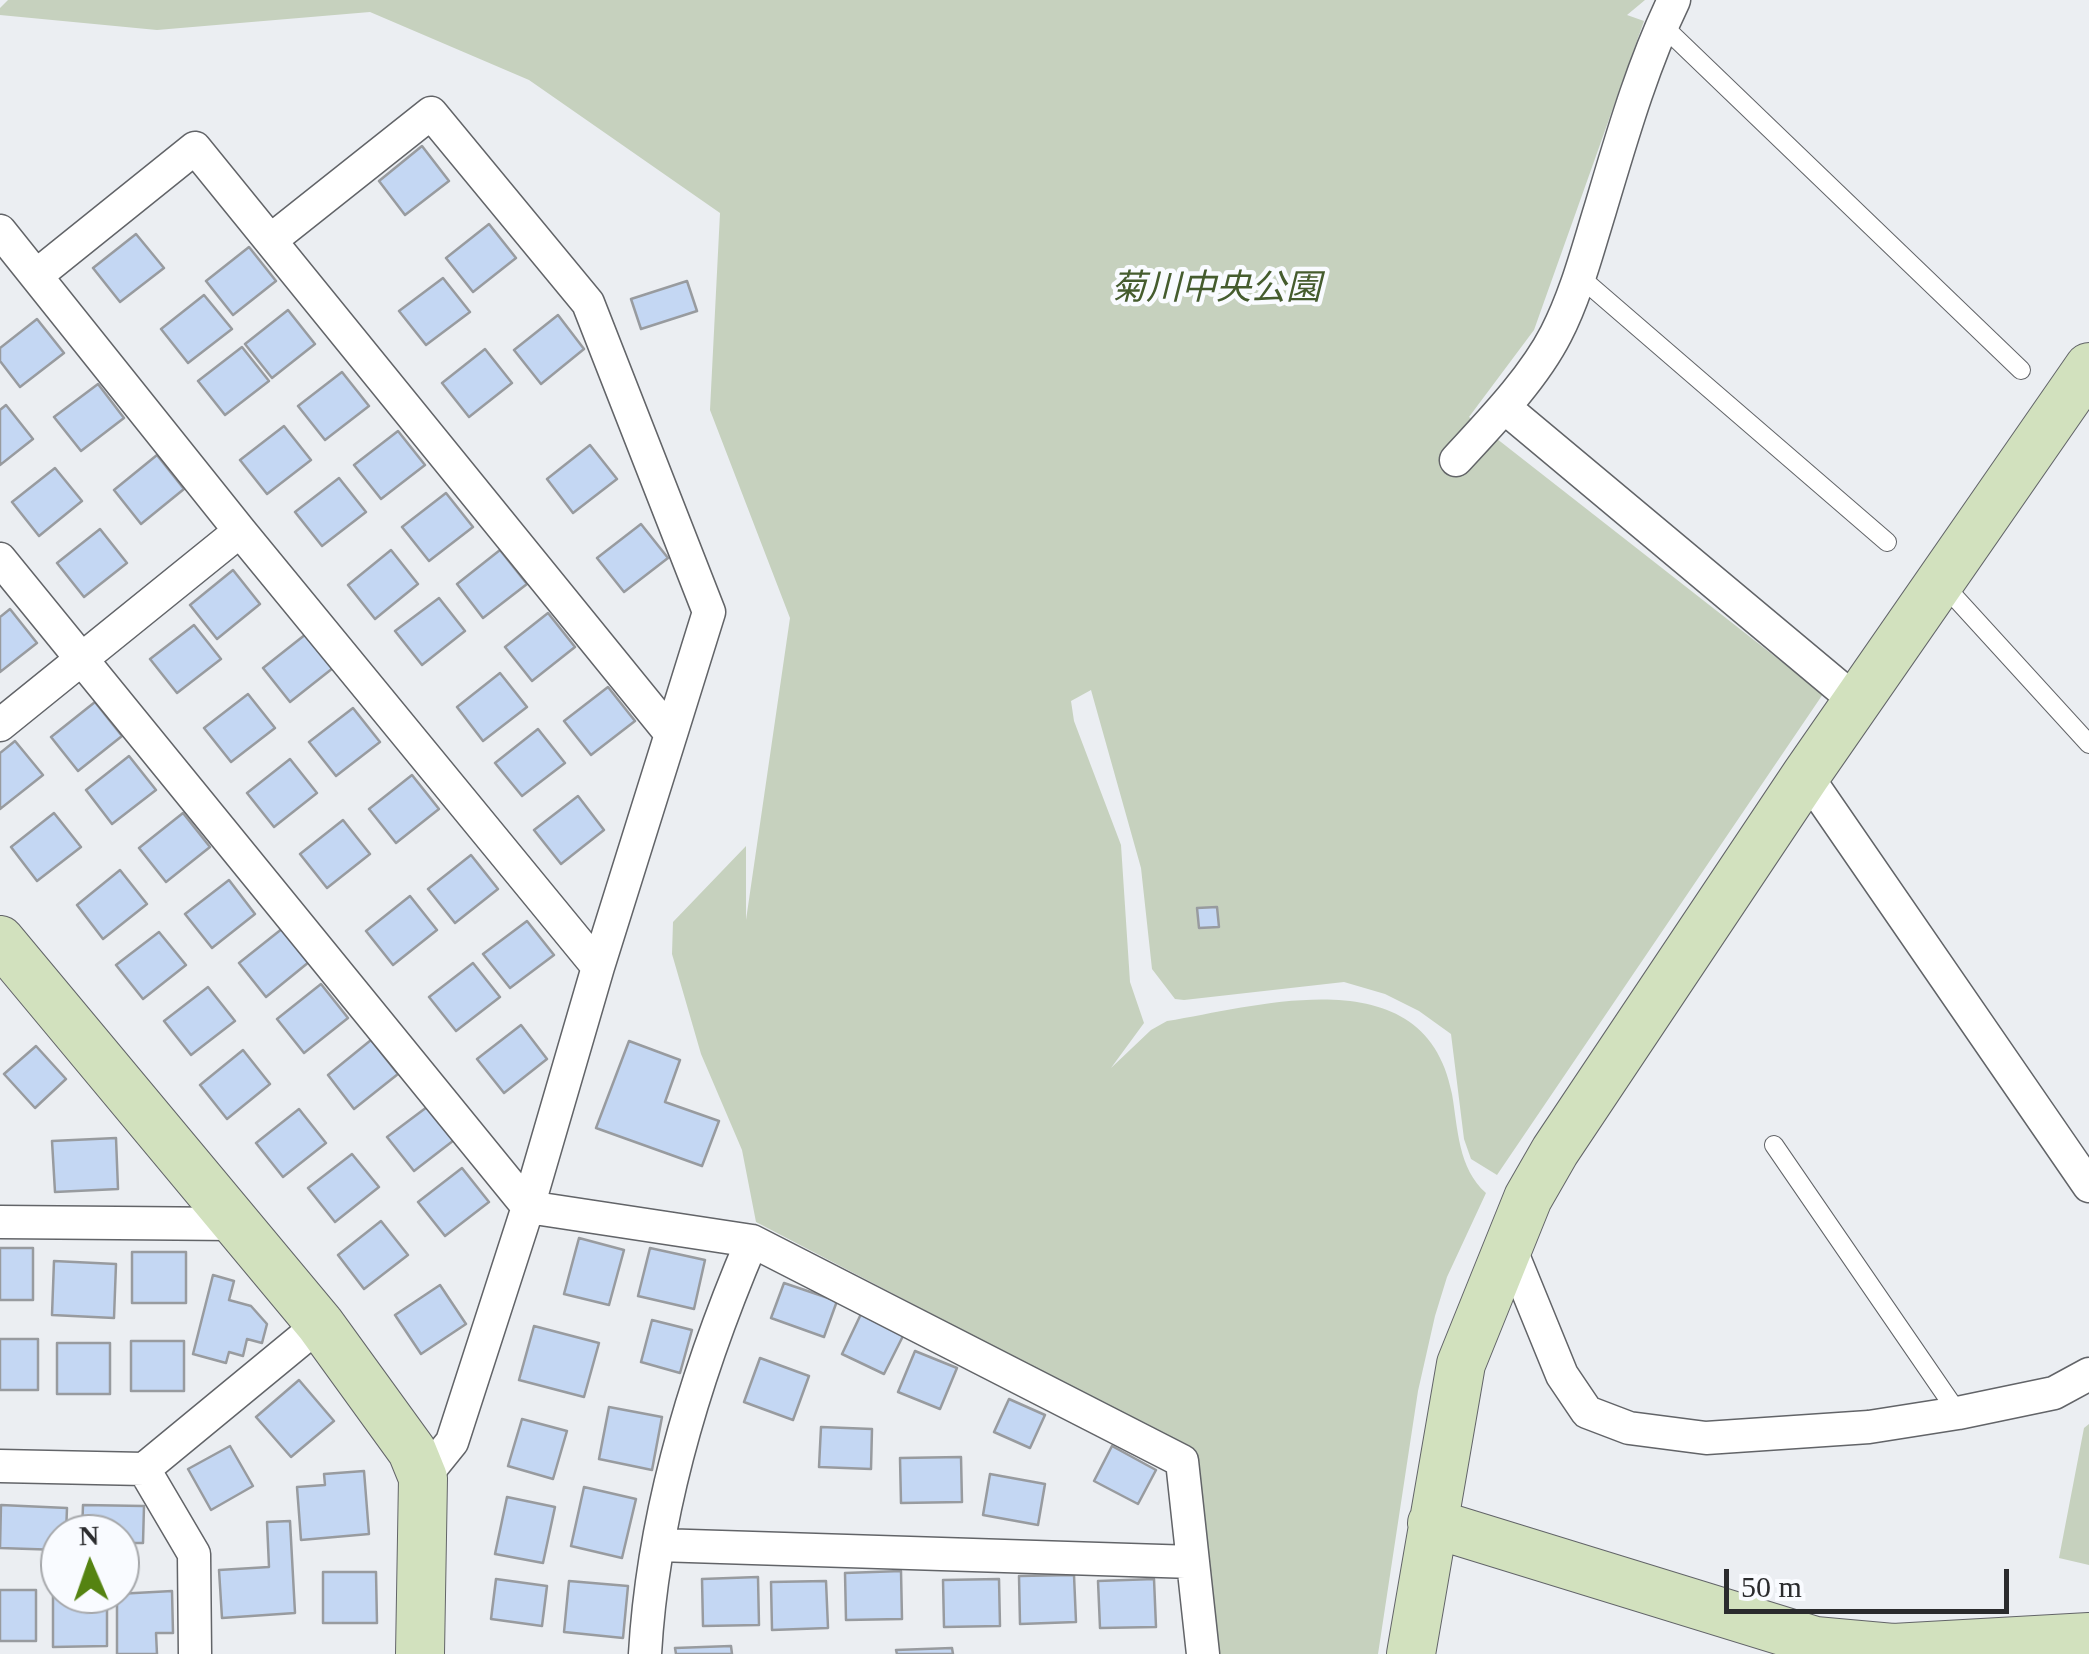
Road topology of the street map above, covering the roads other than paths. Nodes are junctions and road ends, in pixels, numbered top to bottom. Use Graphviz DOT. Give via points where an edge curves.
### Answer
graph roads {
  1 [pos="1668,12"];
  2 [pos="0,231"];
  3 [pos="271,240"];
  4 [pos="37,275"];
  5 [pos="1580,277"];
  6 [pos="2089,367"];
  7 [pos="2020,370"];
  8 [pos="1504,407"];
  9 [pos="1456,460"];
  10 [pos="240,532"];
  11 [pos="1887,542"];
  12 [pos="0,559"];
  13 [pos="1940,581"];
  14 [pos="81,661"];
  15 [pos="1857,702"];
  16 [pos="0,725"];
  17 [pos="671,734"];
  18 [pos="2089,744"];
  19 [pos="1806,775"];
  20 [pos="0,940"];
  21 [pos="598,967"];
  22 [pos="17,983"];
  23 [pos="1774,1145"];
  24 [pos="2089,1186"];
  25 [pos="528,1207"];
  26 [pos="0,1222"];
  27 [pos="235,1224"];
  28 [pos="752,1242"];
  29 [pos="1505,1252"];
  30 [pos="320,1324"];
  31 [pos="2089,1374"];
  32 [pos="1958,1413"];
  33 [pos="0,1466"];
  34 [pos="144,1470"];
  35 [pos="423,1478"];
  36 [pos="1432,1523"];
  37 [pos="658,1545"];
  38 [pos="1193,1562"];
  39 [pos="2089,1636"];
  40 [pos="195,1654"];
  41 [pos="420,1654"];
  42 [pos="645,1654"];
  43 [pos="1204,1654"];
  44 [pos="1411,1654"];
  1 -- 5 [label="street"];
  1 -- 7 [label="lane"];
  2 -- 4 [label="street"];
  3 -- 4 [label="street" via="195,148"];
  3 -- 17 [label="street"];
  3 -- 17 [label="street" via="431,113 588,303 709,612"];
  4 -- 10 [label="street"];
  5 -- 8 [label="street" via="1556,336"];
  5 -- 11 [label="lane"];
  6 -- 13 [label="street"];
  8 -- 9 [label="street"];
  8 -- 15 [label="street"];
  10 -- 14 [label="street"];
  10 -- 21 [label="street"];
  12 -- 14 [label="street"];
  13 -- 15 [label="street"];
  13 -- 18 [label="lane"];
  14 -- 16 [label="street"];
  14 -- 25 [label="street"];
  15 -- 19 [label="street"];
  17 -- 21 [label="street"];
  19 -- 24 [label="street"];
  19 -- 29 [label="street" via="1555,1150"];
  20 -- 22 [label="street"];
  21 -- 25 [label="street"];
  22 -- 27 [label="street"];
  23 -- 32 [label="lane"];
  25 -- 28 [label="street"];
  25 -- 35 [label="street" via="452,1442"];
  26 -- 27 [label="street"];
  27 -- 30 [label="street"];
  28 -- 37 [label="street" via="696,1392"];
  28 -- 38 [label="street" via="1182,1461"];
  29 -- 32 [label="street" via="1516,1260 1562,1375 1587,1412 1629,1428 1706,1438 1869,1427"];
  29 -- 36 [label="street" via="1462,1364"];
  30 -- 34 [label="street"];
  30 -- 35 [label="street" via="412,1451"];
  31 -- 32 [label="street" via="2054,1393"];
  33 -- 34 [label="street"];
  34 -- 40 [label="street" via="194,1554"];
  35 -- 41 [label="street"];
  36 -- 39 [label="street" via="1815,1641 1893,1648"];
  36 -- 44 [label="street"];
  37 -- 38 [label="street"];
  37 -- 42 [label="street"];
  38 -- 43 [label="street"];
}
